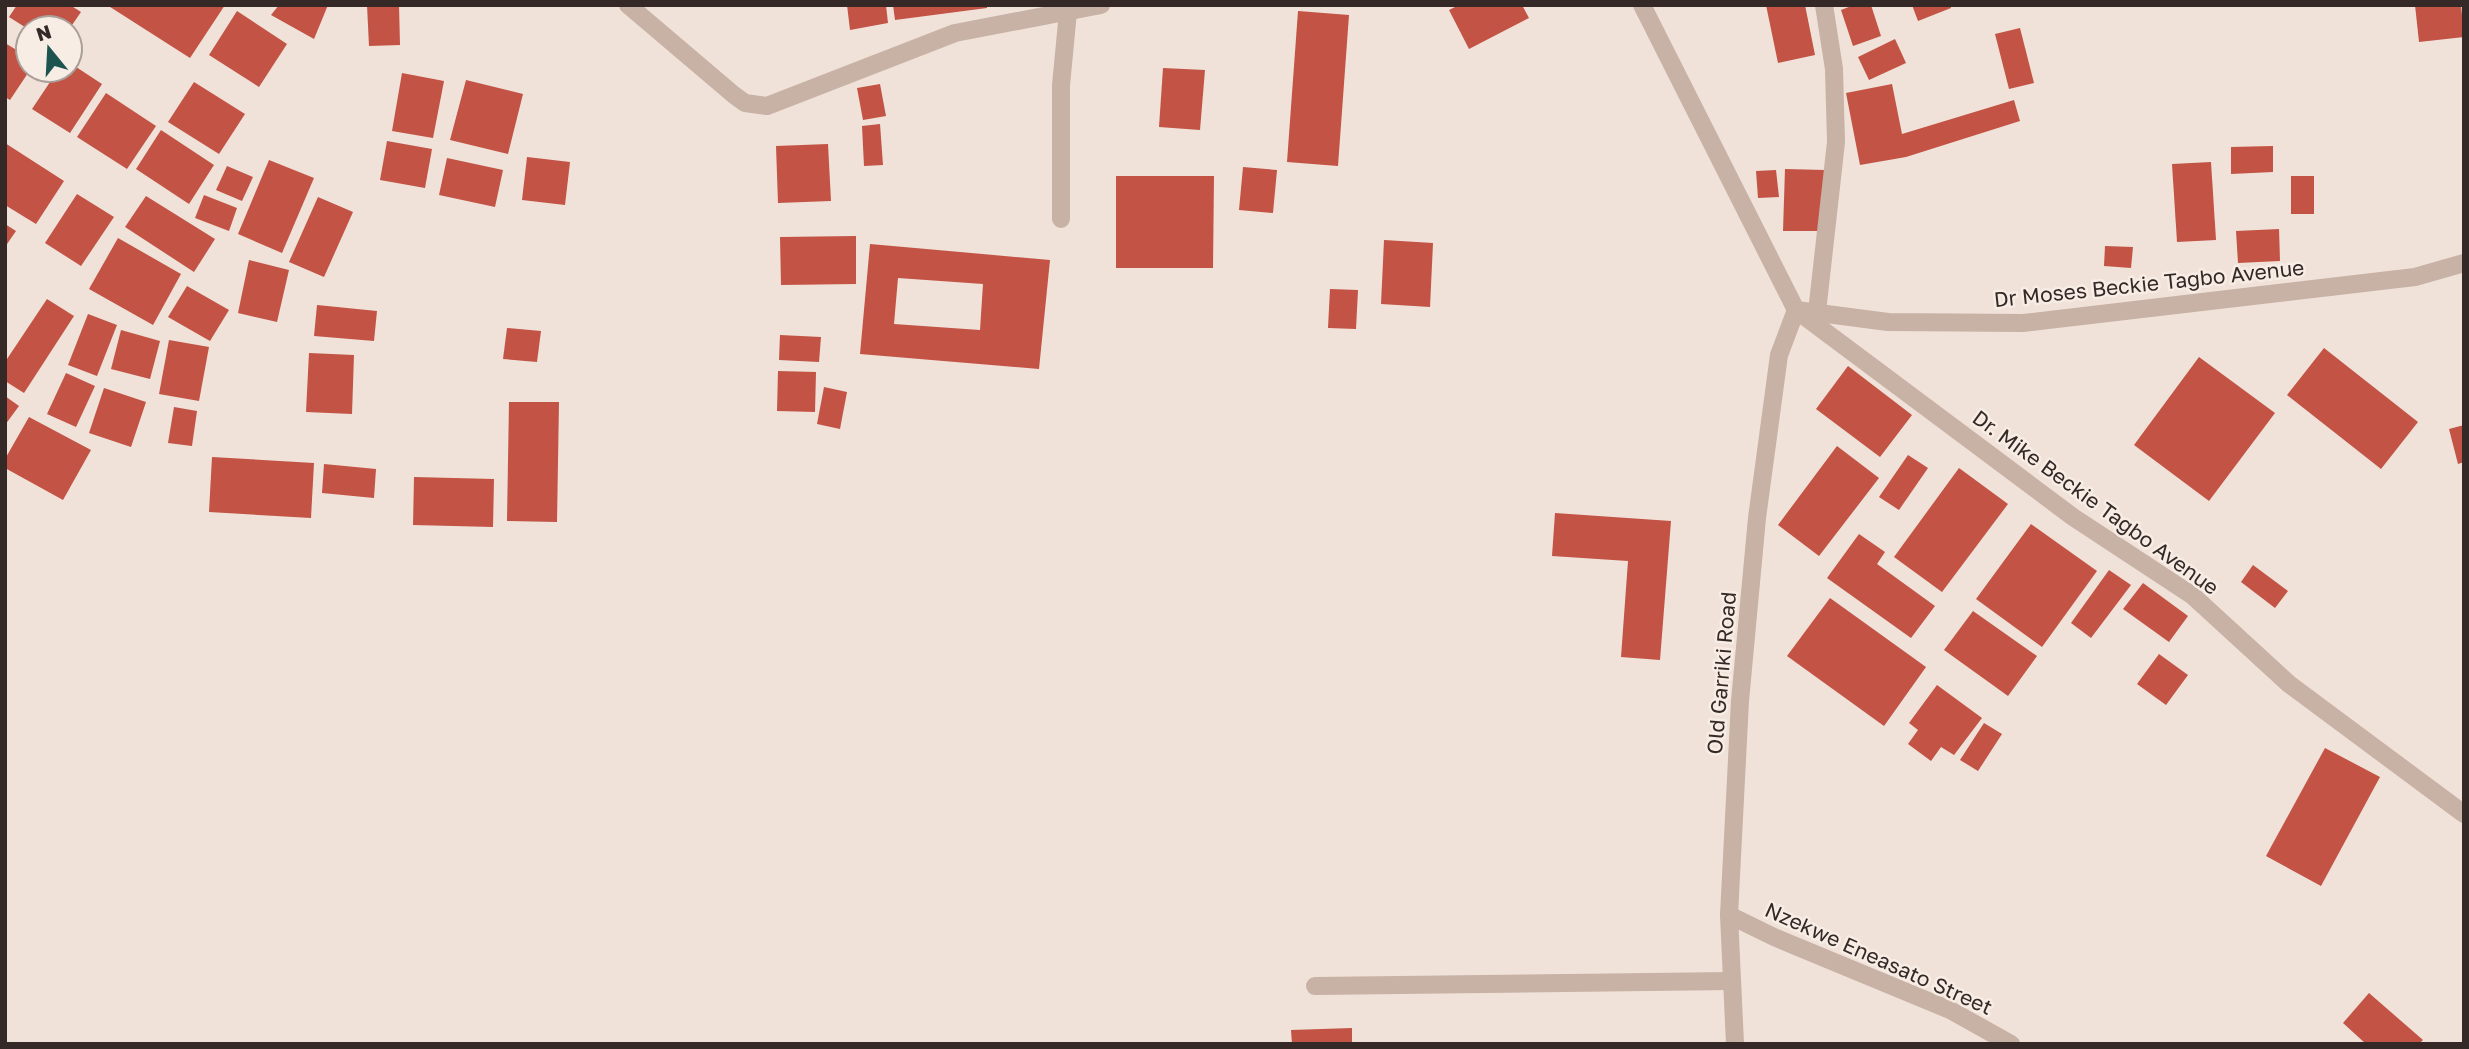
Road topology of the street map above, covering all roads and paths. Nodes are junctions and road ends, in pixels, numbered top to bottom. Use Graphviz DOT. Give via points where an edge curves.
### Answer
graph roads {
  1 [pos="628,5"];
  2 [pos="1101,5"];
  3 [pos="1642,5"];
  4 [pos="1824,5"];
  5 [pos="1068,12"];
  6 [pos="1061,219"];
  7 [pos="2464,263"];
  8 [pos="1796,310"];
  9 [pos="1816,312"];
  10 [pos="2464,814"];
  11 [pos="1729,915"];
  12 [pos="1732,981"];
  13 [pos="1315,986"];
  14 [pos="1735,1044"];
  15 [pos="2011,1044"];
  1 -- 5 [label="street" via="745,103 767,106 955,33"];
  2 -- 5 [label="street"];
  3 -- 8 [label="street"];
  4 -- 9 [label="street" via="1834,69 1836,142"];
  5 -- 6 [label="street" via="1061,85"];
  7 -- 9 [label="street, Dr Moses Beckie Tagbo Avenue" via="2415,276 2023,323 1888,322"];
  8 -- 9 [label="street, Dr Moses Beckie Tagbo Avenue"];
  8 -- 10 [label="street, Dr. Mike Beckie Tagbo Avenue" via="2073,517 2193,596 2289,684"];
  8 -- 11 [label="street, Old Garriki Road" via="1779,355 1757,518 1740,701"];
  11 -- 12 [label="street, Old Garriki Road"];
  11 -- 15 [label="street, Nzekwe Eneasato Street" via="1950,1010"];
  12 -- 13 [label="street"];
  12 -- 14 [label="street, Old Garriki Road"];
}
